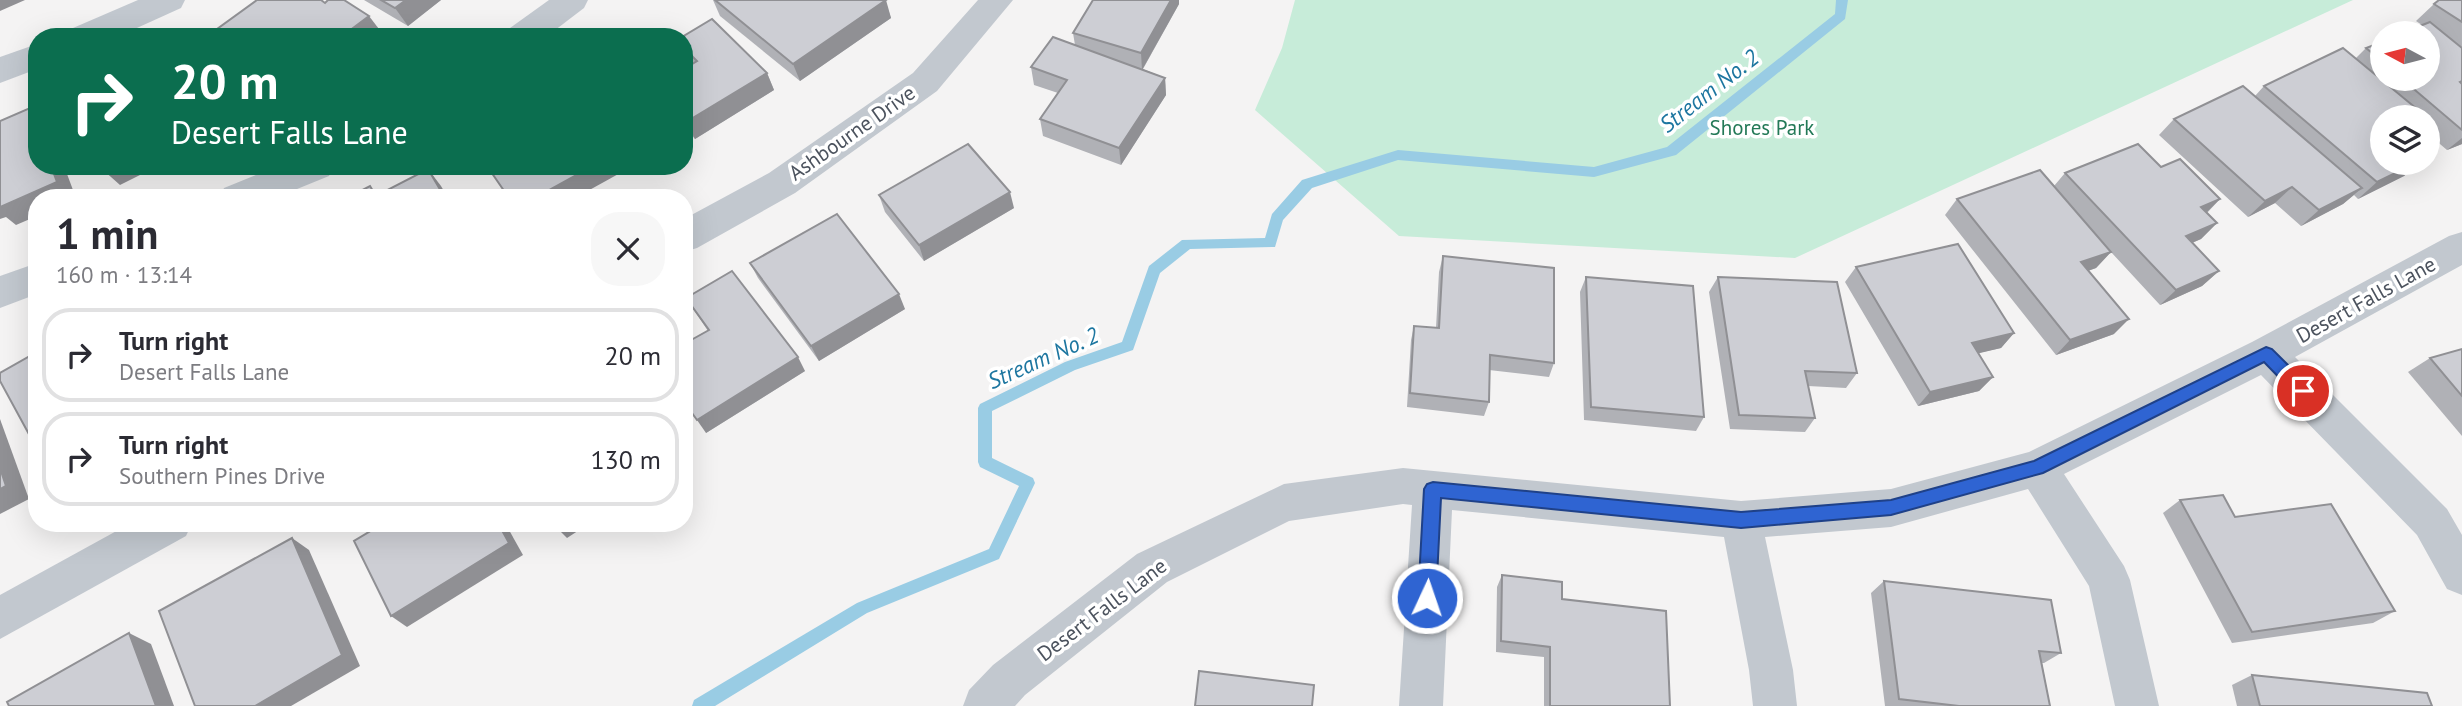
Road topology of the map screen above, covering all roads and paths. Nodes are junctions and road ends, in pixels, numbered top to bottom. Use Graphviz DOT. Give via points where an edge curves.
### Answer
graph roads {
  1 [pos="169,0"];
  2 [pos="572,0"];
  3 [pos="997,0"];
  4 [pos="105,28"];
  5 [pos="534,28"];
  6 [pos="28,60"];
  7 [pos="0,70"];
  8 [pos="294,175"];
  9 [pos="259,189"];
  10 [pos="693,232"];
  11 [pos="2462,247"];
  12 [pos="28,281"];
  13 [pos="0,292"];
  14 [pos="2266,354"];
  15 [pos="2037,468"];
  16 [pos="1433,489"];
  17 [pos="1741,520"];
  18 [pos="155,532"];
  19 [pos="2462,575"];
  20 [pos="0,618"];
  21 [pos="985,706"];
  22 [pos="1421,706"];
  23 [pos="1775,706"];
  24 [pos="2137,706"];
  1 -- 4 [label="street"];
  2 -- 5 [label="street"];
  3 -- 10 [label="street, Ashbourne Drive" via="925,82 782,183"];
  6 -- 7 [label="street"];
  8 -- 9 [label="street"];
  11 -- 14 [label="street, Desert Falls Lane"];
  12 -- 13 [label="street"];
  14 -- 15 [label="street, Desert Falls Lane"];
  14 -- 19 [label="street" via="2432,522"];
  15 -- 17 [label="street, Desert Falls Lane" via="1891,508"];
  15 -- 24 [label="street" via="2109,580"];
  16 -- 17 [label="street, Desert Falls Lane"];
  16 -- 21 [label="street, Desert Falls Lane" via="1403,486 1284,503 1152,568 1009,680"];
  16 -- 22 [label="street"];
  17 -- 23 [label="street"];
  18 -- 20 [label="street"];
}
